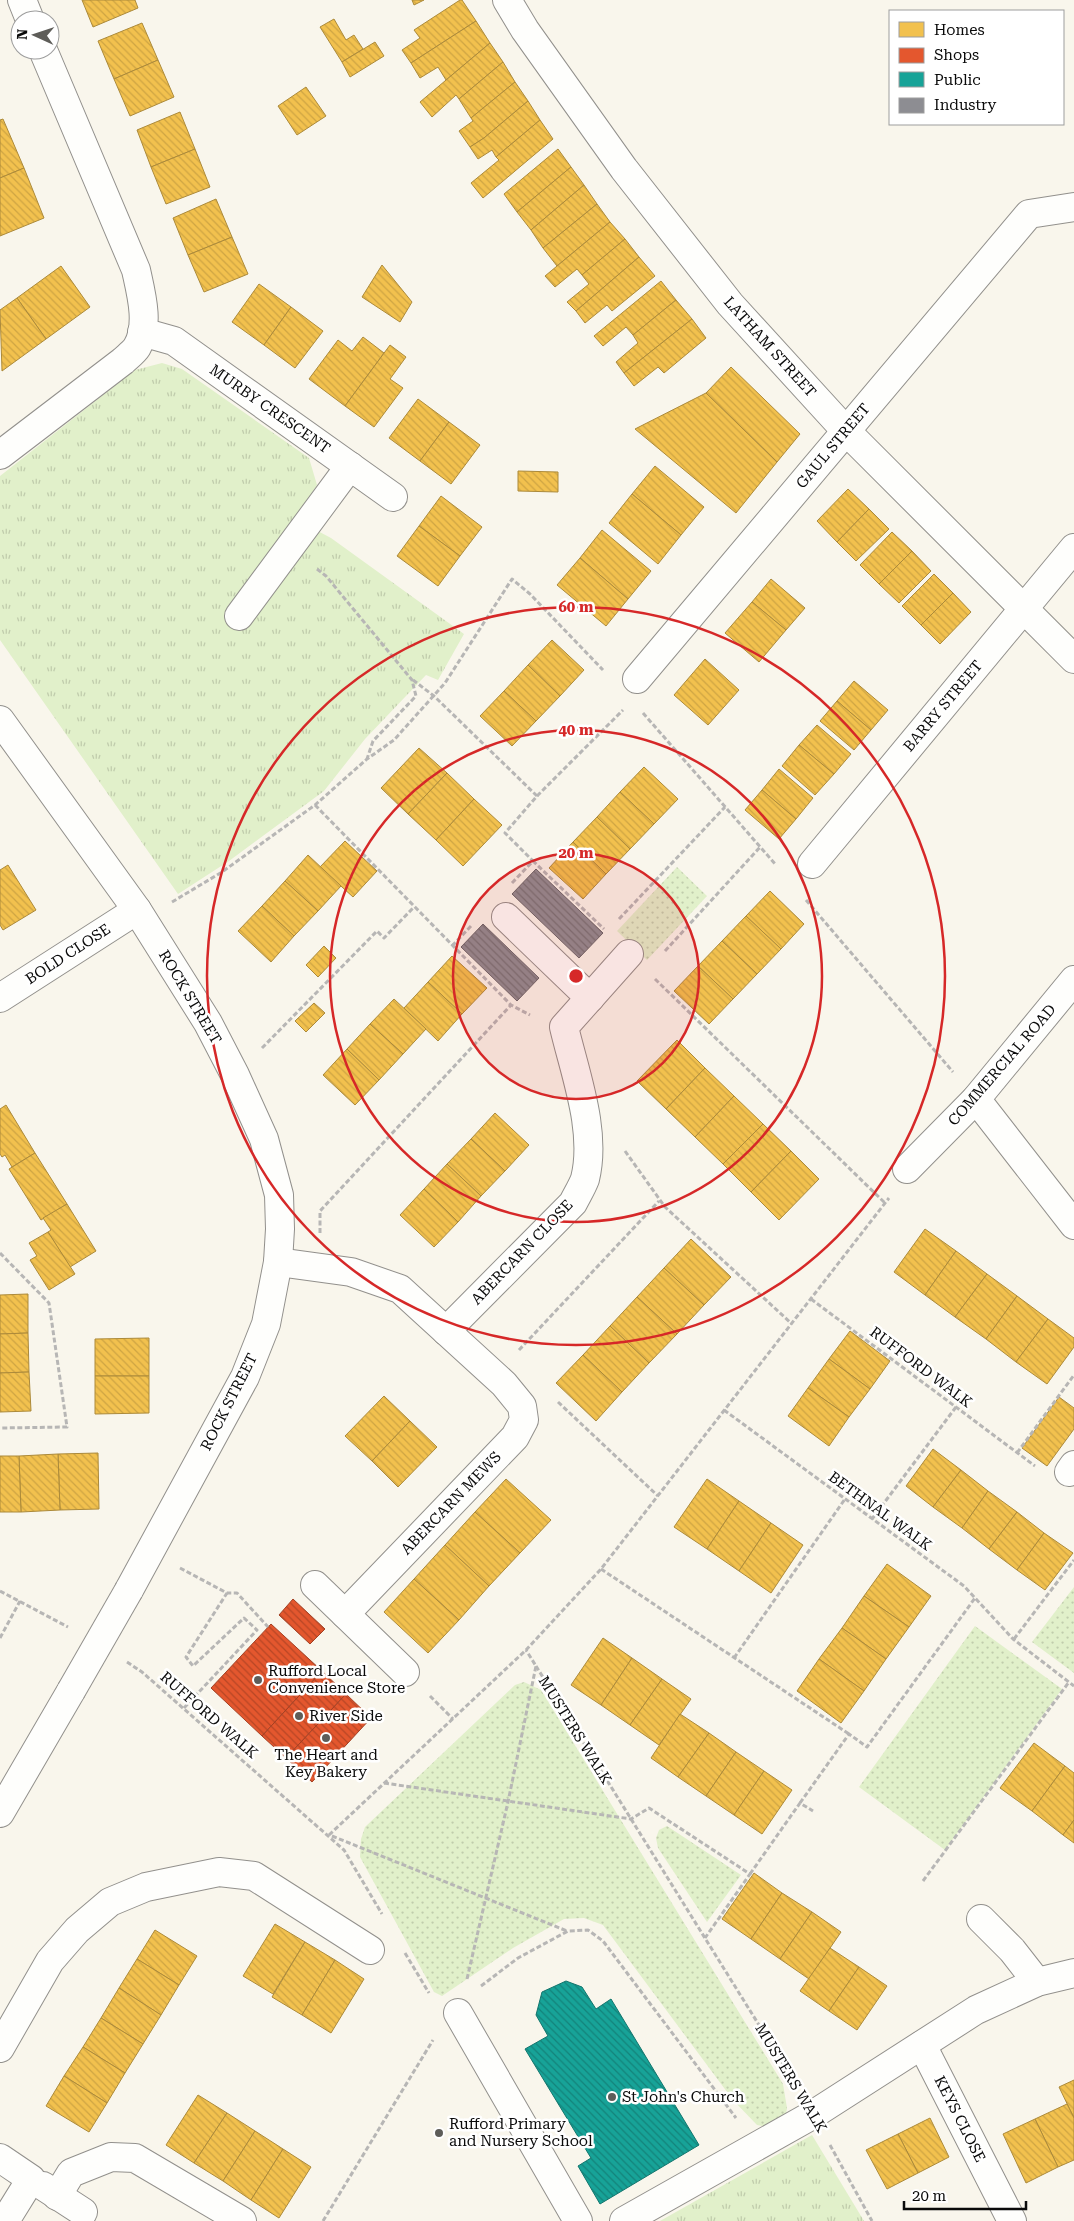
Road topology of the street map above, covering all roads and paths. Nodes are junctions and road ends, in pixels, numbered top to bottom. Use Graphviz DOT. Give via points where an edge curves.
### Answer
graph roads {
  1 [pos="507,0"];
  2 [pos="47,60"];
  3 [pos="1074,207"];
  4 [pos="142,332"];
  5 [pos="846,430"];
  6 [pos="0,455"];
  7 [pos="350,466"];
  8 [pos="393,497"];
  9 [pos="289,548"];
  10 [pos="1074,548"];
  11 [pos="1024,608"];
  12 [pos="239,616"];
  13 [pos="1074,659"];
  14 [pos="605,673"];
  15 [pos="637,678"];
  16 [pos="412,680"];
  17 [pos="434,696"];
  18 [pos="626,708"];
  19 [pos="639,708"];
  20 [pos="0,720"];
  21 [pos="367,758"];
  22 [pos="537,796"];
  23 [pos="315,805"];
  24 [pos="725,807"];
  25 [pos="761,846"];
  26 [pos="533,861"];
  27 [pos="812,864"];
  28 [pos="780,869"];
  29 [pos="506,889"];
  30 [pos="805,898"];
  31 [pos="414,907"];
  32 [pos="137,910"];
  33 [pos="506,917"];
  34 [pos="472,925"];
  35 [pos="607,932"];
  36 [pos="452,946"];
  37 [pos="638,962"];
  38 [pos="1074,980"];
  39 [pos="0,998"];
  40 [pos="590,998"];
  41 [pos="511,1005"];
  42 [pos="564,1027"];
  43 [pos="235,1075"];
  44 [pos="976,1099"];
  45 [pos="588,1130"];
  46 [pos="907,1169"];
  47 [pos="659,1201"];
  48 [pos="1074,1225"];
  49 [pos="0,1253"];
  50 [pos="278,1262"];
  51 [pos="320,1268"];
  52 [pos="811,1299"];
  53 [pos="792,1324"];
  54 [pos="446,1331"];
  55 [pos="1074,1375"];
  56 [pos="500,1380"];
  57 [pos="553,1398"];
  58 [pos="956,1407"];
  59 [pos="724,1410"];
  60 [pos="0,1428"];
  61 [pos="658,1496"];
  62 [pos="845,1499"];
  63 [pos="872,1519"];
  64 [pos="151,1552"];
  65 [pos="1074,1560"];
  66 [pos="601,1569"];
  67 [pos="315,1585"];
  68 [pos="0,1591"];
  69 [pos="227,1593"];
  70 [pos="975,1598"];
  71 [pos="345,1614"];
  72 [pos="268,1627"];
  73 [pos="0,1638"];
  74 [pos="1014,1639"];
  75 [pos="526,1650"];
  76 [pos="734,1658"];
  77 [pos="536,1666"];
  78 [pos="142,1672"];
  79 [pos="405,1672"];
  80 [pos="1069,1682"];
  81 [pos="1074,1686"];
  82 [pos="184,1708"];
  83 [pos="849,1734"];
  84 [pos="384,1783"];
  85 [pos="508,1802"];
  86 [pos="800,1803"];
  87 [pos="814,1811"];
  88 [pos="0,1813"];
  89 [pos="631,1819"];
  90 [pos="329,1835"];
  91 [pos="750,1874"];
  92 [pos="923,1881"];
  93 [pos="486,1899"];
  94 [pos="981,1919"];
  95 [pos="568,1931"];
  96 [pos="705,1938"];
  97 [pos="370,1950"];
  98 [pos="1074,1972"];
  99 [pos="1037,1982"];
  100 [pos="458,2013"];
  101 [pos="922,2044"];
  102 [pos="0,2048"];
  103 [pos="814,2114"];
  104 [pos="757,2146"];
  105 [pos="0,2158"];
  106 [pos="31,2179"];
  107 [pos="57,2196"];
  108 [pos="83,2212"];
  109 [pos="5,2221"];
  110 [pos="242,2221"];
  111 [pos="323,2221"];
  112 [pos="578,2221"];
  113 [pos="624,2221"];
  114 [pos="872,2221"];
  115 [pos="1012,2221"];
  1 -- 5 [label="street, LATHAM STREET" via="635,184 730,304"];
  2 -- 4 [label="street" via="136,270 143,302"];
  3 -- 5 [label="street, GAUL STREET" via="1029,214"];
  4 -- 6 [label="street" via="136,348 123,361"];
  4 -- 7 [label="street, MURBY CRESCENT" via="174,341"];
  5 -- 11 [label="street, LATHAM STREET"];
  5 -- 15 [label="street, GAUL STREET"];
  7 -- 8 [label="street, MURBY CRESCENT"];
  7 -- 9 [label="street"];
  9 -- 12 [label="street"];
  9 -- 16 [label="path" via="326,576"];
  10 -- 11 [label="street, BARRY STREET"];
  11 -- 13 [label="street, LATHAM STREET"];
  11 -- 27 [label="street, BARRY STREET"];
  14 -- 17 [label="path" via="530,594 512,580"];
  16 -- 17 [label="path"];
  16 -- 21 [label="path" via="416,696 373,741"];
  17 -- 21 [label="path" via="394,740"];
  17 -- 22 [label="path"];
  18 -- 22 [label="path"];
  19 -- 24 [label="path"];
  20 -- 32 [label="street, ROCK STREET"];
  21 -- 23 [label="path"];
  22 -- 26 [label="path" via="504,833"];
  23 -- 31 [label="path"];
  23 -- 32 [label="path" via="222,872 172,902"];
  24 -- 25 [label="path"];
  24 -- 35 [label="path"];
  25 -- 28 [label="path"];
  25 -- 37 [label="path"];
  26 -- 29 [label="path"];
  26 -- 35 [label="path"];
  30 -- 44 [label="path"];
  31 -- 36 [label="path"];
  31 -- 43 [label="path" via="384,938 377,931"];
  32 -- 39 [label="street, BOLD CLOSE"];
  32 -- 43 [label="street, ROCK STREET" via="208,1023"];
  33 -- 40 [label="street"];
  34 -- 36 [label="path"];
  35 -- 37 [label="path"];
  36 -- 41 [label="path"];
  37 -- 40 [label="street"];
  37 -- 52 [label="path" via="886,1204"];
  38 -- 44 [label="street, COMMERCIAL ROAD"];
  40 -- 42 [label="street"];
  41 -- 42 [label="path"];
  41 -- 51 [label="path" via="320,1211"];
  42 -- 45 [label="street, ABERCARN CLOSE"];
  43 -- 50 [label="street, ROCK STREET" via="264,1139 279,1196"];
  44 -- 46 [label="street, COMMERCIAL ROAD"];
  44 -- 48 [label="street"];
  45 -- 47 [label="path" via="613,1125 628,1158"];
  45 -- 54 [label="street, ABERCARN CLOSE" via="589,1155 584,1180 573,1203"];
  47 -- 53 [label="path"];
  47 -- 56 [label="path"];
  49 -- 60 [label="path" via="48,1303 67,1427"];
  50 -- 51 [label="street"];
  50 -- 64 [label="street, ROCK STREET" via="266,1324 245,1377"];
  51 -- 54 [label="street" via="351,1272 400,1288"];
  52 -- 53 [label="path"];
  52 -- 58 [label="path, RUFFORD WALK"];
  53 -- 59 [label="path"];
  54 -- 56 [label="street"];
  55 -- 58 [label="path, RUFFORD WALK" via="1017,1453"];
  56 -- 71 [label="street, ABERCARN MEWS" via="522,1406 524,1420 515,1437"];
  57 -- 61 [label="path"];
  58 -- 63 [label="path"];
  59 -- 61 [label="path"];
  59 -- 62 [label="path, BETHNAL WALK"];
  61 -- 66 [label="path"];
  62 -- 63 [label="path, BETHNAL WALK"];
  62 -- 76 [label="path"];
  63 -- 70 [label="path, BETHNAL WALK" via="964,1586"];
  64 -- 69 [label="path"];
  64 -- 88 [label="street, ROCK STREET, bridge"];
  65 -- 74 [label="path"];
  66 -- 75 [label="path"];
  66 -- 76 [label="path"];
  67 -- 71 [label="street"];
  68 -- 73 [label="path" via="20,1601"];
  69 -- 72 [label="path" via="237,1593"];
  69 -- 82 [label="path" via="186,1657 193,1666 244,1618 257,1630"];
  70 -- 74 [label="path, BETHNAL WALK"];
  70 -- 83 [label="path" via="868,1747"];
  71 -- 79 [label="street"];
  74 -- 80 [label="path, BETHNAL WALK"];
  75 -- 77 [label="path, MUSTERS WALK"];
  75 -- 84 [label="path"];
  76 -- 83 [label="path"];
  77 -- 85 [label="path"];
  77 -- 89 [label="path, MUSTERS WALK"];
  78 -- 82 [label="path, RUFFORD WALK"];
  80 -- 81 [label="path, BETHNAL WALK"];
  80 -- 92 [label="path"];
  82 -- 90 [label="path, RUFFORD WALK"];
  83 -- 86 [label="path"];
  84 -- 85 [label="path"];
  84 -- 90 [label="path"];
  85 -- 89 [label="path"];
  85 -- 93 [label="path"];
  86 -- 87 [label="path"];
  86 -- 91 [label="path"];
  89 -- 91 [label="path" via="649,1808"];
  89 -- 96 [label="path, MUSTERS WALK"];
  90 -- 93 [label="path, RUFFORD WALK"];
  91 -- 96 [label="path"];
  93 -- 95 [label="path, RUFFORD WALK"];
  93 -- 100 [label="path"];
  94 -- 99 [label="street" via="1012,1950"];
  95 -- 100 [label="path" via="518,1958 475,1990"];
  95 -- 104 [label="path, RUFFORD WALK" via="588,1930 603,1941"];
  96 -- 103 [label="path, MUSTERS WALK"];
  97 -- 102 [label="street" via="254,1876 219,1872 146,1887 110,1902 77,1930 50,1961"];
  98 -- 99 [label="street"];
  99 -- 101 [label="street" via="976,2010"];
  100 -- 111 [label="path" via="445,2021"];
  100 -- 112 [label="street"];
  101 -- 103 [label="street"];
  101 -- 115 [label="street, KEYS CLOSE"];
  103 -- 104 [label="street"];
  103 -- 114 [label="path, MUSTERS WALK"];
  104 -- 113 [label="street"];
  105 -- 106 [label="street"];
  106 -- 107 [label="street"];
  106 -- 109 [label="street"];
  107 -- 108 [label="street"];
  107 -- 110 [label="street" via="71,2173 111,2157 135,2158"];
}
